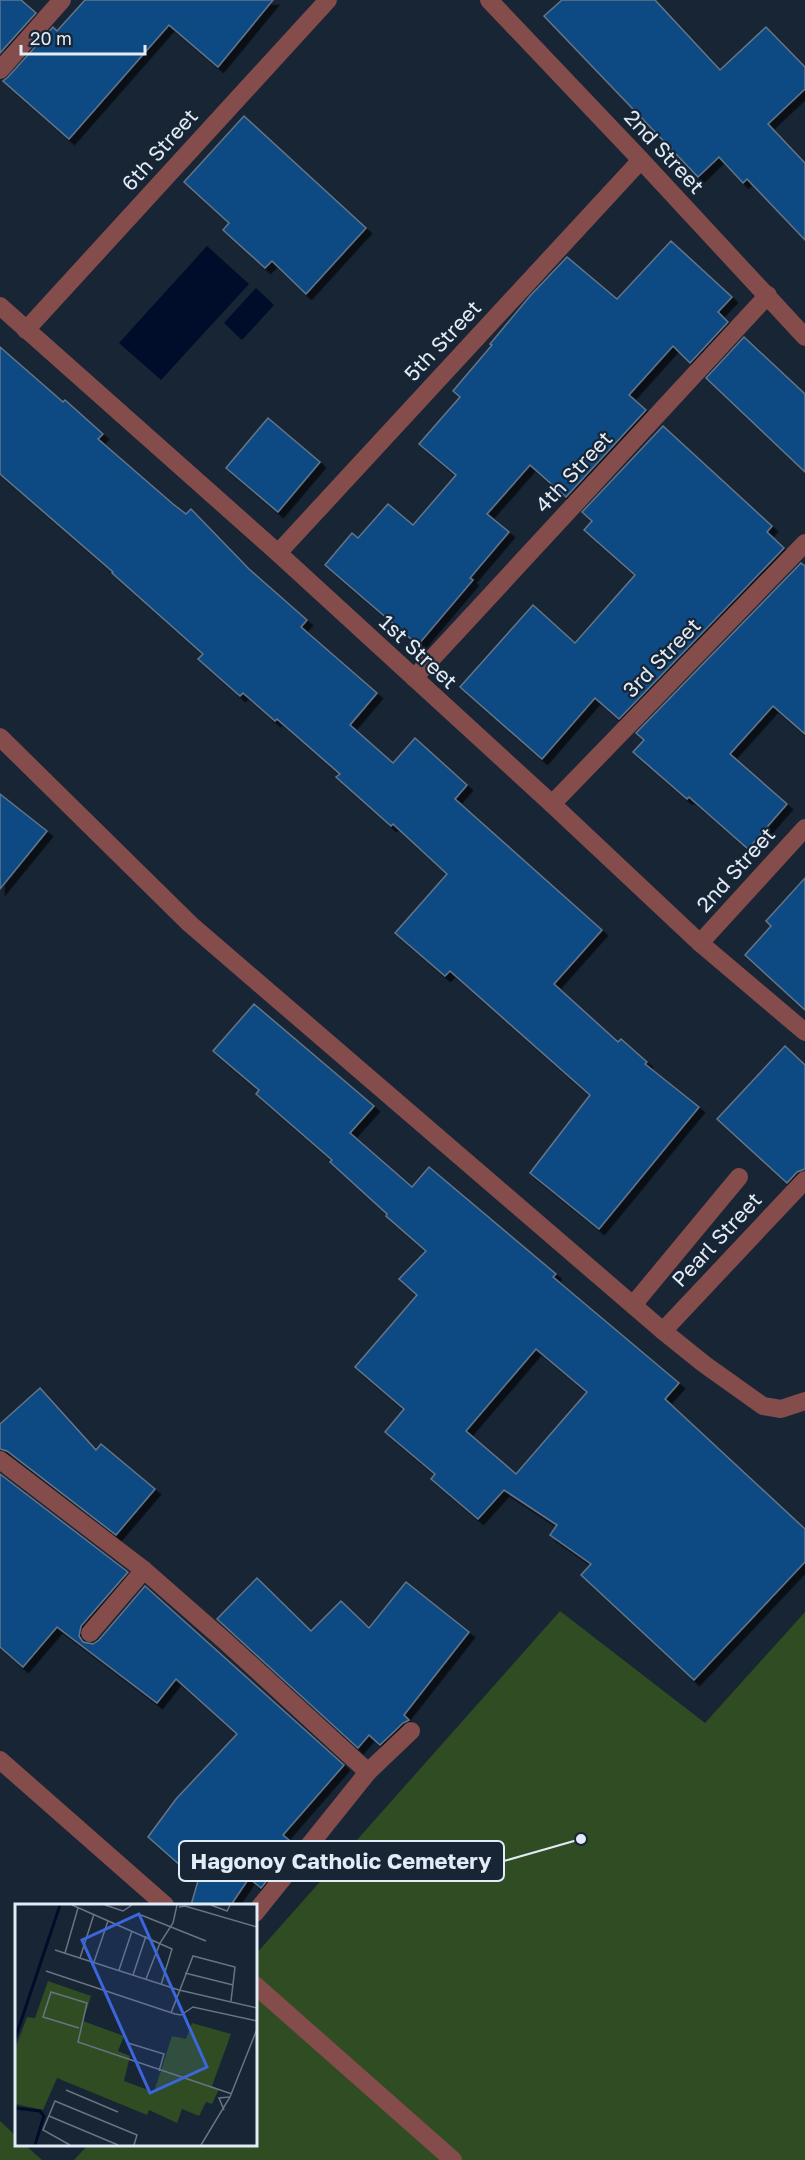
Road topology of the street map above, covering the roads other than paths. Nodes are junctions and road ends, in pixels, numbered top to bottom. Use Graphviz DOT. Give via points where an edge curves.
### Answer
graph roads {
  1 [pos="62,0"];
  2 [pos="328,0"];
  3 [pos="489,0"];
  4 [pos="0,70"];
  5 [pos="641,160"];
  6 [pos="768,295"];
  7 [pos="0,306"];
  8 [pos="26,330"];
  9 [pos="805,336"];
  10 [pos="805,543"];
  11 [pos="278,553"];
  12 [pos="414,678"];
  13 [pos="0,737"];
  14 [pos="552,804"];
  15 [pos="805,828"];
  16 [pos="700,943"];
  17 [pos="805,1032"];
  18 [pos="739,1177"];
  19 [pos="805,1180"];
  20 [pos="633,1305"];
  21 [pos="663,1331"];
  22 [pos="805,1401"];
  23 [pos="0,1460"];
  24 [pos="144,1570"];
  25 [pos="90,1633"];
  26 [pos="411,1731"];
  27 [pos="0,1760"];
  28 [pos="368,1772"];
  29 [pos="164,1904"];
  30 [pos="256,1912"];
  31 [pos="256,1985"];
  32 [pos="453,2160"];
  1 -- 4 [label="street"];
  2 -- 8 [label="street, 6th Street"];
  3 -- 5 [label="street, 2nd Street"];
  5 -- 6 [label="street, 2nd Street"];
  5 -- 11 [label="street, 5th Street"];
  6 -- 9 [label="street, 2nd Street"];
  6 -- 12 [label="street, 4th Street"];
  7 -- 8 [label="street, 1st Street"];
  8 -- 11 [label="street, 1st Street"];
  10 -- 14 [label="street, 3rd Street"];
  11 -- 12 [label="street, 1st Street"];
  12 -- 14 [label="street, 1st Street"];
  13 -- 20 [label="street" via="190,924"];
  14 -- 16 [label="street, 1st Street"];
  15 -- 16 [label="street, 2nd Street"];
  16 -- 17 [label="street, 1st Street"];
  18 -- 20 [label="street"];
  19 -- 21 [label="street, Pearl Street"];
  20 -- 21 [label="street"];
  21 -- 22 [label="street" via="763,1406 781,1409"];
  23 -- 24 [label="street"];
  24 -- 25 [label="street"];
  24 -- 28 [label="street"];
  26 -- 28 [label="street"];
  27 -- 29 [label="street"];
  28 -- 30 [label="street"];
  31 -- 32 [label="street"];
}
